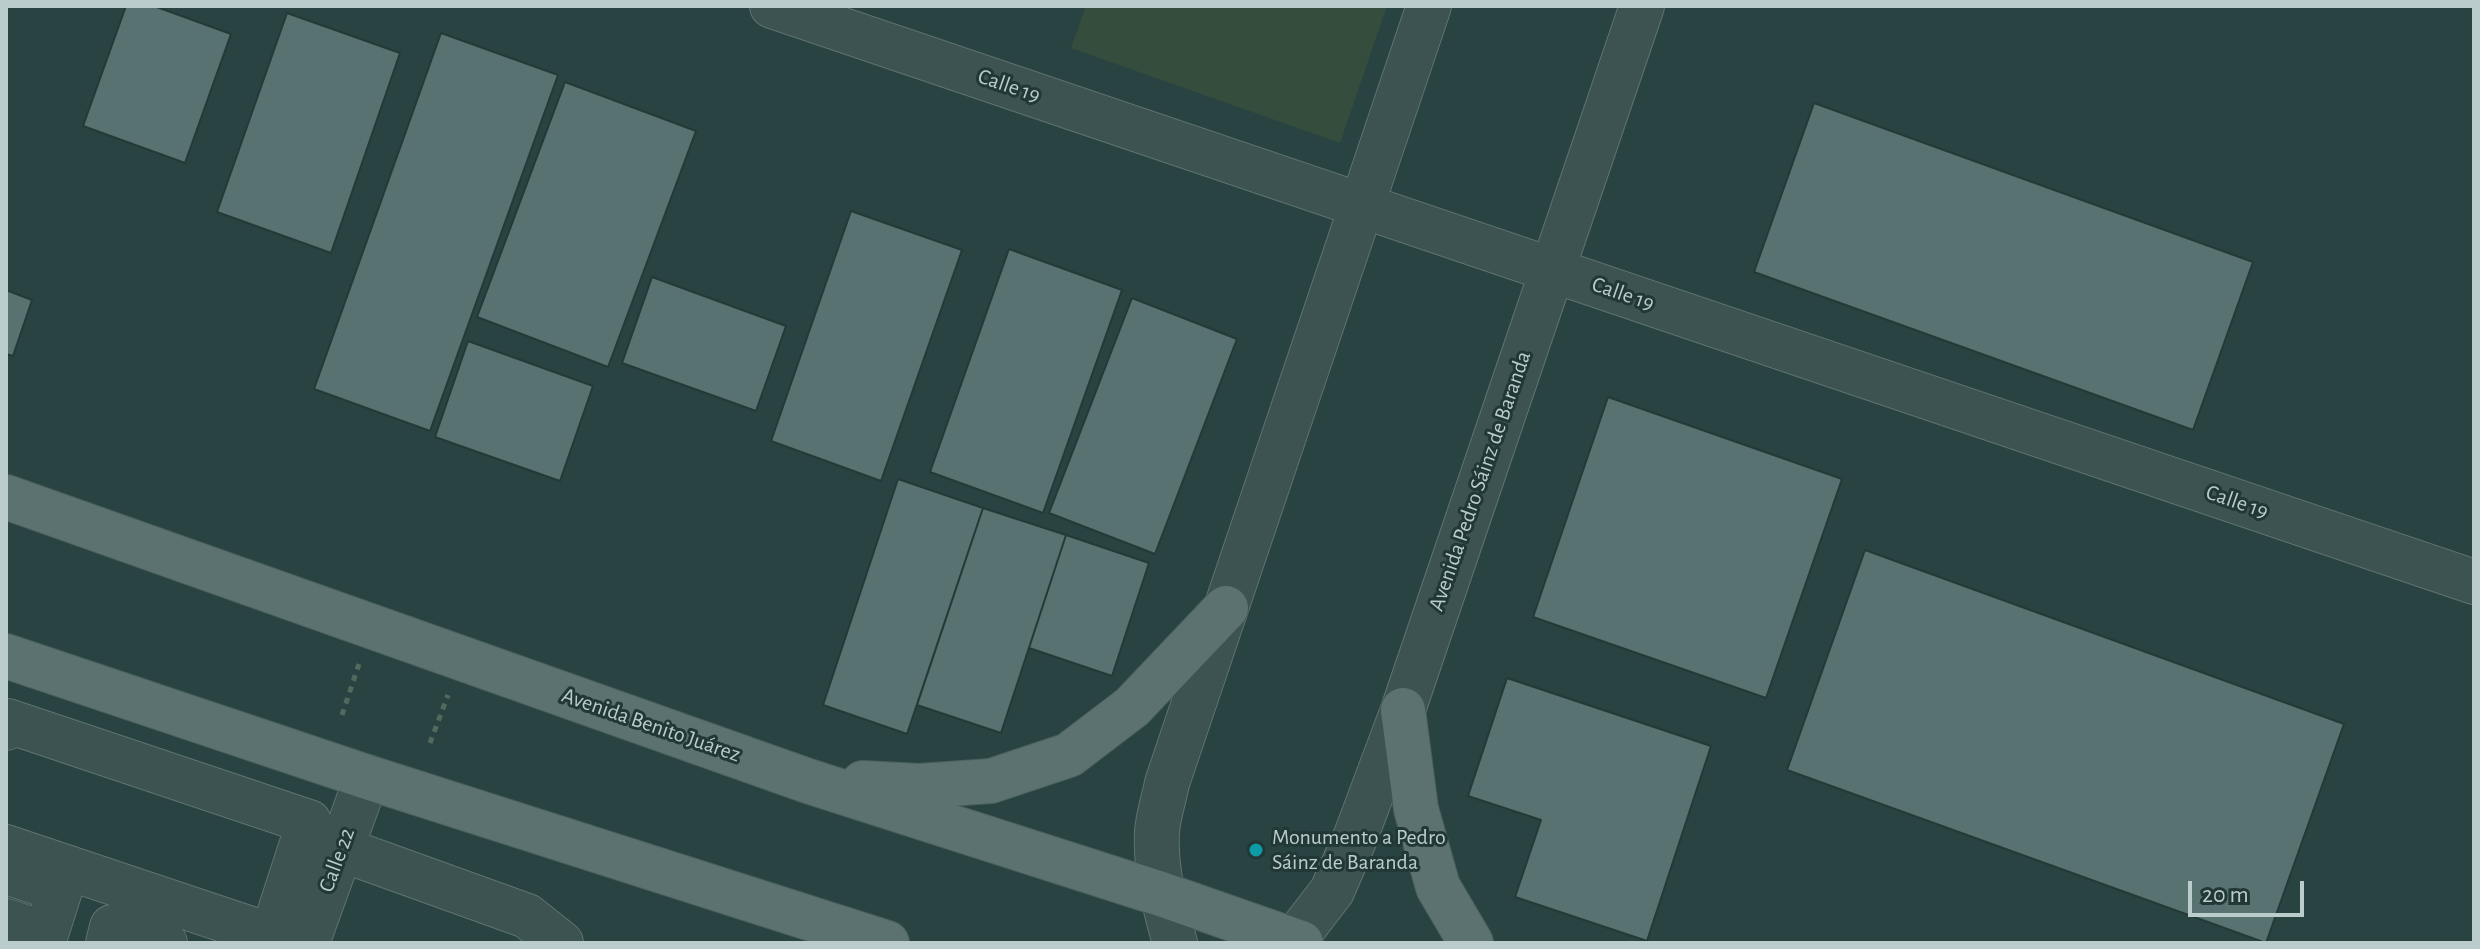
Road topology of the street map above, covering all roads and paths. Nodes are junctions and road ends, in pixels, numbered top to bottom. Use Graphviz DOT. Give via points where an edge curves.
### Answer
graph roads {
  1 [pos="772,6"];
  2 [pos="1429,6"];
  3 [pos="1642,6"];
  4 [pos="1362,205"];
  5 [pos="1551,270"];
  6 [pos="6,497"];
  7 [pos="2474,582"];
  8 [pos="1226,608"];
  9 [pos="363,652"];
  10 [pos="6,656"];
  11 [pos="61,674"];
  12 [pos="453,682"];
  13 [pos="1403,710"];
  14 [pos="342,715"];
  15 [pos="24,730"];
  16 [pos="430,743"];
  17 [pos="367,777"];
  18 [pos="808,781"];
  19 [pos="19,864"];
  20 [pos="321,868"];
  21 [pos="1161,894"];
  22 [pos="6,921"];
  23 [pos="144,930"];
  24 [pos="1295,942"];
  25 [pos="307,943"];
  26 [pos="561,943"];
  27 [pos="887,943"];
  28 [pos="1175,943"];
  29 [pos="1471,943"];
  1 -- 4 [label="street, Calle 19"];
  2 -- 4 [label="street"];
  3 -- 5 [label="street, Avenida Pedro Sáinz de Baranda"];
  4 -- 5 [label="street, Calle 19"];
  4 -- 8 [label="street"];
  5 -- 7 [label="street, Calle 19"];
  5 -- 13 [label="street, Avenida Pedro Sáinz de Baranda"];
  6 -- 18 [label="main road, Avenida Benito Juárez"];
  8 -- 18 [label="main road" via="1132,707 1069,755 991,781 919,786"];
  8 -- 21 [label="street" via="1167,783 1157,831"];
  9 -- 14 [label="path"];
  10 -- 11 [label="main road"];
  11 -- 15 [label="street"];
  11 -- 17 [label="main road"];
  12 -- 16 [label="path"];
  13 -- 24 [label="street, Avenida Pedro Sáinz de Baranda" via="1332,891"];
  13 -- 29 [label="main road" via="1416,809 1438,887"];
  15 -- 20 [label="street" via="309,822"];
  17 -- 20 [label="street, Calle 22"];
  17 -- 27 [label="main road"];
  18 -- 21 [label="main road, Avenida Benito Juárez"];
  19 -- 22 [label="street" via="60,890 46,934"];
  19 -- 23 [label="street"];
  20 -- 23 [label="street" via="272,936"];
  20 -- 25 [label="street, Calle 22"];
  20 -- 26 [label="street" via="527,916"];
  21 -- 24 [label="main road, Avenida Benito Juárez"];
  21 -- 28 [label="street"];
}
